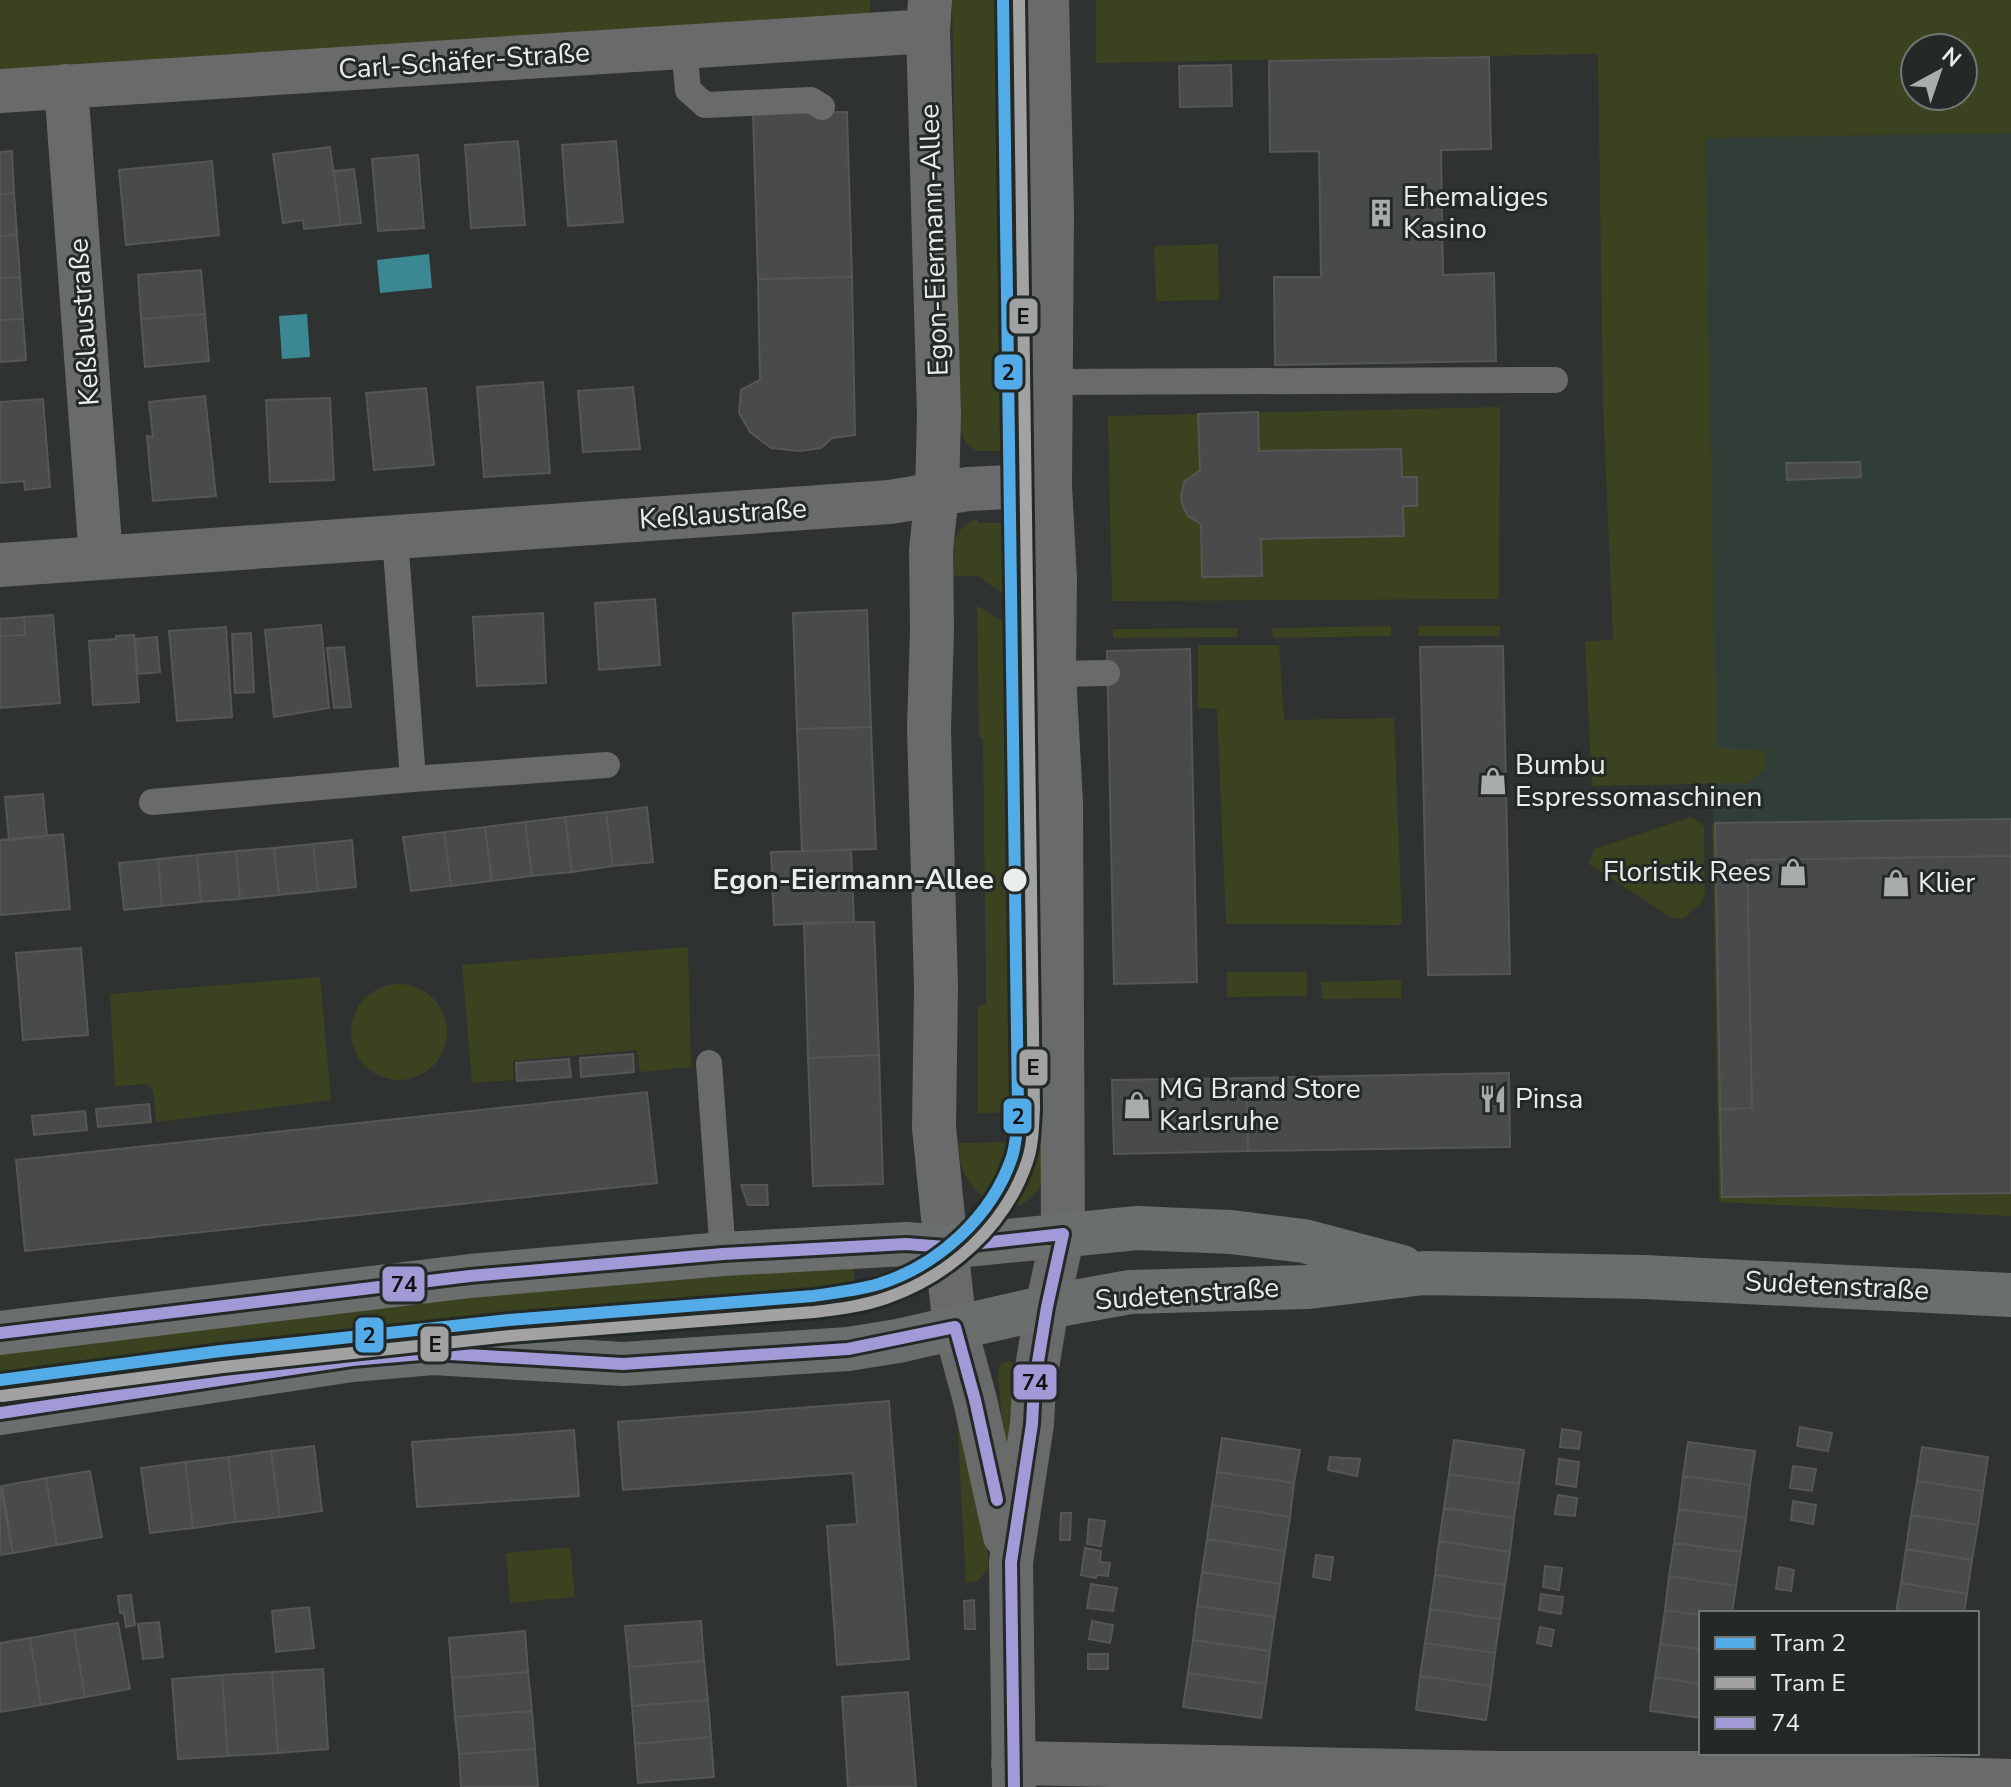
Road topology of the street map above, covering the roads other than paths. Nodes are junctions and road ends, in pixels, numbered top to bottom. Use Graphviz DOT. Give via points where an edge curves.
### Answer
graph roads {
  1 [pos="1047,0"];
  2 [pos="929,15"];
  3 [pos="684,47"];
  4 [pos="66,86"];
  5 [pos="0,91"];
  6 [pos="822,107"];
  7 [pos="1555,380"];
  8 [pos="1049,382"];
  9 [pos="1050,485"];
  10 [pos="937,493"];
  11 [pos="395,537"];
  12 [pos="101,558"];
  13 [pos="0,565"];
  14 [pos="1107,673"];
  15 [pos="1054,674"];
  16 [pos="607,765"];
  17 [pos="413,779"];
  18 [pos="152,802"];
  19 [pos="709,1063"];
  20 [pos="1063,1234"];
  21 [pos="946,1247"];
  22 [pos="723,1254"];
  23 [pos="1424,1273"];
  24 [pos="2011,1295"];
  25 [pos="1047,1307"];
  26 [pos="955,1327"];
  27 [pos="0,1333"];
  28 [pos="0,1413"];
  29 [pos="1011,1562"];
  30 [pos="1014,1775"];
  31 [pos="1471,1780"];
  32 [pos="2011,1781"];
  1 -- 8 [label="street"];
  2 -- 3 [label="street, Carl-Schäfer-Straße"];
  2 -- 10 [label="street, Egon-Eiermann-Allee"];
  3 -- 4 [label="street, Carl-Schäfer-Straße"];
  3 -- 6 [label="lane" via="688,90 705,105 811,100"];
  4 -- 5 [label="street, Carl-Schäfer-Straße"];
  4 -- 12 [label="street, Keßlaustraße"];
  7 -- 8 [label="lane"];
  8 -- 9 [label="street"];
  9 -- 10 [label="street, Keßlaustraße"];
  9 -- 15 [label="street"];
  10 -- 11 [label="street, Keßlaustraße" via="890,502"];
  10 -- 21 [label="street, Egon-Eiermann-Allee" via="931,550 929,728 934,1127"];
  11 -- 12 [label="street, Keßlaustraße"];
  11 -- 17 [label="lane"];
  12 -- 13 [label="street, Keßlaustraße"];
  14 -- 15 [label="lane"];
  15 -- 20 [label="street" via="1061,803"];
  16 -- 17 [label="lane"];
  17 -- 18 [label="lane"];
  19 -- 22 [label="lane"];
  20 -- 21 [label="main road, Sudetenstraße"];
  20 -- 23 [label="main road, Sudetenstraße" via="1137,1228 1246,1234 1304,1241"];
  20 -- 25 [label="street"];
  21 -- 22 [label="main road, Sudetenstraße" via="906,1244"];
  21 -- 26 [label="street, Egon-Eiermann-Allee"];
  22 -- 27 [label="main road, Sudetenstraße" via="470,1276"];
  23 -- 24 [label="main road, Sudetenstraße" via="1644,1277"];
  23 -- 25 [label="main road, Sudetenstraße" via="1309,1287 1130,1292"];
  25 -- 26 [label="main road, Sudetenstraße"];
  25 -- 29 [label="street"];
  26 -- 28 [label="main road, Sudetenstraße" via="848,1349 623,1364 419,1354 352,1360"];
  26 -- 29 [label="street, Egon-Eiermann-Allee"];
  29 -- 30 [label="street"];
  30 -- 31 [label="street"];
  31 -- 32 [label="street" via="1730,1773"];
}
